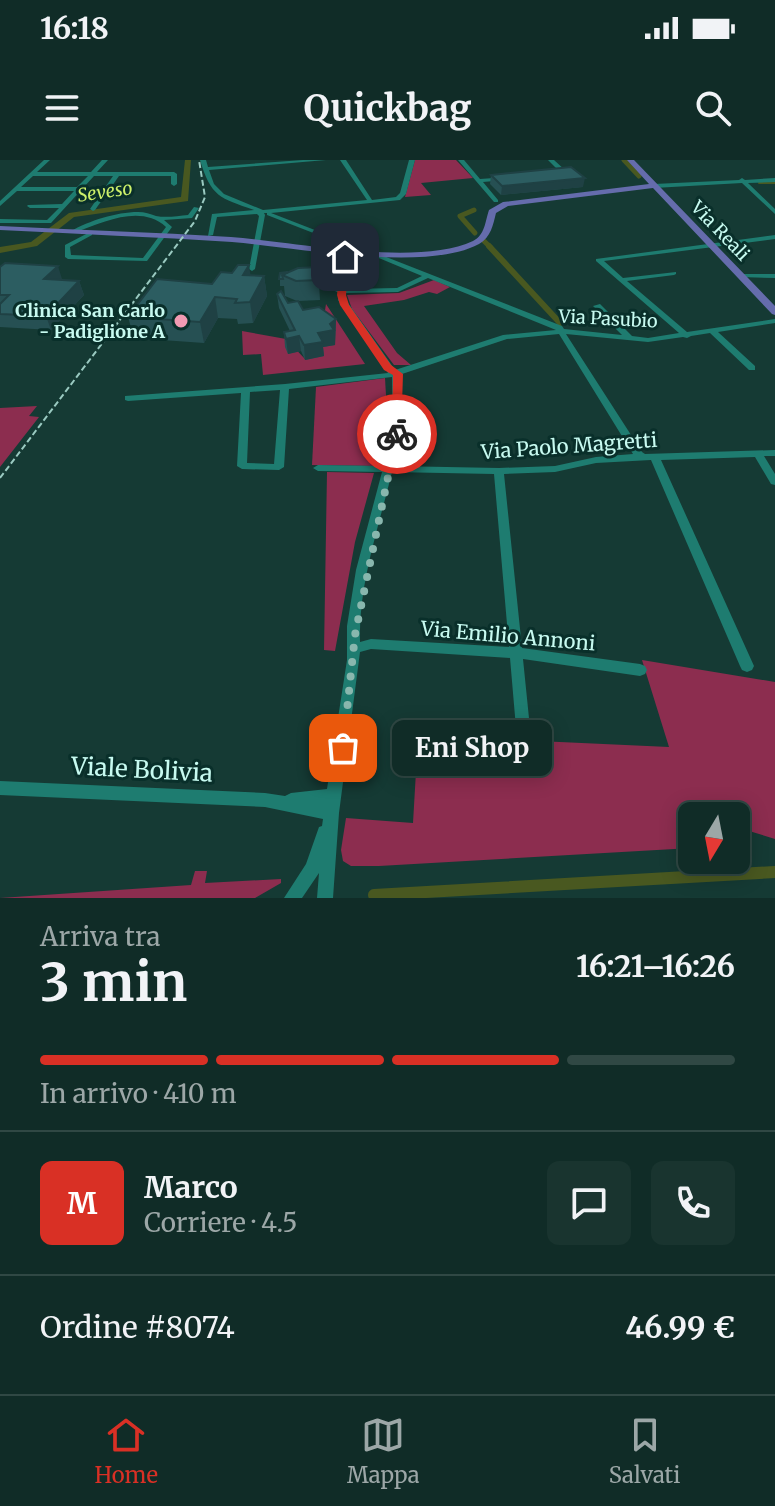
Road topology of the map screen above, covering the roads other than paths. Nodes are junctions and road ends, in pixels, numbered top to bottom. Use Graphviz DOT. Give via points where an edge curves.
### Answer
graph roads {
  1 [pos="47,160"];
  2 [pos="105,160"];
  3 [pos="153,160"];
  4 [pos="203,160"];
  5 [pos="323,160"];
  6 [pos="343,160"];
  7 [pos="412,160"];
  8 [pos="461,160"];
  9 [pos="551,160"];
  10 [pos="630,160"];
  11 [pos="294,162"];
  12 [pos="206,169"];
  13 [pos="298,171"];
  14 [pos="642,173"];
  15 [pos="32,174"];
  16 [pos="92,174"];
  17 [pos="117,174"];
  18 [pos="148,174"];
  19 [pos="546,174"];
  20 [pos="519,177"];
  21 [pos="742,180"];
  22 [pos="775,180"];
  23 [pos="478,181"];
  24 [pos="174,184"];
  25 [pos="673,184"];
  26 [pos="653,185"];
  27 [pos="637,186"];
  28 [pos="16,189"];
  29 [pos="79,189"];
  30 [pos="496,201"];
  31 [pos="371,202"];
  32 [pos="0,204"];
  33 [pos="30,206"];
  34 [pos="64,206"];
  35 [pos="196,208"];
  36 [pos="93,209"];
  37 [pos="775,212"];
  38 [pos="264,213"];
  39 [pos="159,218"];
  40 [pos="0,225"];
  41 [pos="51,229"];
  42 [pos="79,233"];
  43 [pos="210,235"];
  44 [pos="161,237"];
  45 [pos="775,237"];
  46 [pos="258,243"];
  47 [pos="711,245"];
  48 [pos="337,247"];
  49 [pos="372,254"];
  50 [pos="250,266"];
  51 [pos="674,273"];
  52 [pos="427,276"];
  53 [pos="741,276"];
  54 [pos="775,276"];
  55 [pos="622,280"];
  56 [pos="340,291"];
  57 [pos="597,306"];
  58 [pos="775,312"];
  59 [pos="775,321"];
  60 [pos="563,331"];
  61 [pos="712,331"];
  62 [pos="687,336"];
  63 [pos="632,340"];
  64 [pos="752,368"];
  65 [pos="391,372"];
  66 [pos="285,387"];
  67 [pos="246,391"];
  68 [pos="128,398"];
  69 [pos="775,453"];
  70 [pos="758,454"];
  71 [pos="649,458"];
  72 [pos="318,468"];
  73 [pos="387,470"];
  74 [pos="499,471"];
  75 [pos="775,482"];
  76 [pos="354,642"];
  77 [pos="516,653"];
  78 [pos="747,666"];
  79 [pos="640,670"];
  80 [pos="523,728"];
  81 [pos="0,788"];
  82 [pos="334,795"];
  83 [pos="283,802"];
  84 [pos="331,813"];
  85 [pos="292,898"];
  86 [pos="325,898"];
  1 -- 15 [label="street"];
  2 -- 16 [label="street"];
  3 -- 18 [label="street"];
  4 -- 12 [label="street"];
  5 -- 11 [label="street"];
  6 -- 31 [label="street"];
  7 -- 31 [label="street" via="402,196"];
  8 -- 23 [label="street"];
  9 -- 19 [label="street" via="563,172"];
  10 -- 14 [label="main road, Via Reali"];
  11 -- 12 [label="street"];
  11 -- 13 [label="street"];
  12 -- 38 [label="street" via="214,191"];
  14 -- 26 [label="main road, Via Reali"];
  14 -- 27 [label="main road"];
  15 -- 16 [label="street"];
  15 -- 28 [label="street"];
  16 -- 17 [label="street"];
  16 -- 29 [label="street"];
  17 -- 18 [label="street"];
  17 -- 36 [label="street"];
  18 -- 24 [label="street" via="174,174"];
  20 -- 23 [label="street"];
  21 -- 22 [label="street"];
  21 -- 25 [label="street"];
  21 -- 37 [label="street"];
  23 -- 30 [label="street"];
  25 -- 26 [label="street"];
  25 -- 26 [label="street"];
  26 -- 27 [label="main road"];
  26 -- 47 [label="main road, Via Reali"];
  26 -- 49 [label="main road" via="506,204 492,212 487,233 472,245 421,255"];
  27 -- 48 [label="main road" via="496,204 484,214 479,235 455,247 391,253"];
  28 -- 29 [label="street"];
  28 -- 32 [label="street"];
  29 -- 34 [label="street"];
  31 -- 38 [label="street"];
  33 -- 34 [label="street"];
  34 -- 41 [label="street"];
  35 -- 39 [label="street" via="190,217"];
  38 -- 43 [label="street" via="214,215"];
  38 -- 46 [label="street"];
  38 -- 48 [label="street"];
  39 -- 42 [label="street" via="118,216"];
  39 -- 44 [label="street" via="169,227"];
  40 -- 41 [label="main road"];
  41 -- 42 [label="main road"];
  42 -- 44 [label="main road"];
  42 -- 44 [label="street" via="65,248 68,257 145,260"];
  44 -- 46 [label="main road"];
  45 -- 47 [label="street"];
  46 -- 48 [label="main road"];
  46 -- 50 [label="street"];
  47 -- 53 [label="main road, Via Reali"];
  47 -- 55 [label="street" via="598,260"];
  48 -- 49 [label="main road"];
  48 -- 56 [label="street"];
  49 -- 52 [label="street"];
  51 -- 55 [label="street"];
  52 -- 56 [label="street" via="398,290"];
  52 -- 60 [label="street"];
  53 -- 54 [label="street"];
  53 -- 58 [label="main road, Via Reali"];
  55 -- 62 [label="street"];
  56 -- 65 [label="street" via="342,305"];
  57 -- 63 [label="street"];
  59 -- 61 [label="street, Via Pasubio"];
  60 -- 63 [label="street, Via Pasubio"];
  60 -- 65 [label="street, Via Pasubio" via="506,337"];
  60 -- 71 [label="street" via="638,454"];
  61 -- 62 [label="street, Via Pasubio"];
  61 -- 64 [label="street"];
  62 -- 63 [label="street, Via Pasubio"];
  65 -- 66 [label="street, Via Pasubio"];
  65 -- 73 [label="street" via="398,431"];
  66 -- 67 [label="street, Via Pasubio"];
  66 -- 67 [label="street" via="279,467 242,466"];
  67 -- 68 [label="street, Via Pasubio"];
  69 -- 70 [label="street, Via Paolo Magretti"];
  70 -- 71 [label="street, Via Paolo Magretti"];
  70 -- 75 [label="street"];
  71 -- 74 [label="street, Via Paolo Magretti"];
  71 -- 78 [label="street"];
  72 -- 73 [label="street, Via Paolo Magretti"];
  73 -- 74 [label="street, Via Paolo Magretti"];
  73 -- 76 [label="street"];
  74 -- 77 [label="street"];
  76 -- 77 [label="street, Via Emilio Annoni"];
  76 -- 82 [label="street"];
  77 -- 79 [label="street, Via Emilio Annoni"];
  77 -- 80 [label="street"];
  81 -- 83 [label="street, Viale Bolivia"];
  82 -- 83 [label="street, Viale Bolivia"];
  82 -- 84 [label="street"];
  83 -- 84 [label="street, Viale Bolivia"];
  84 -- 85 [label="street" via="318,857"];
  84 -- 86 [label="street"];
}
